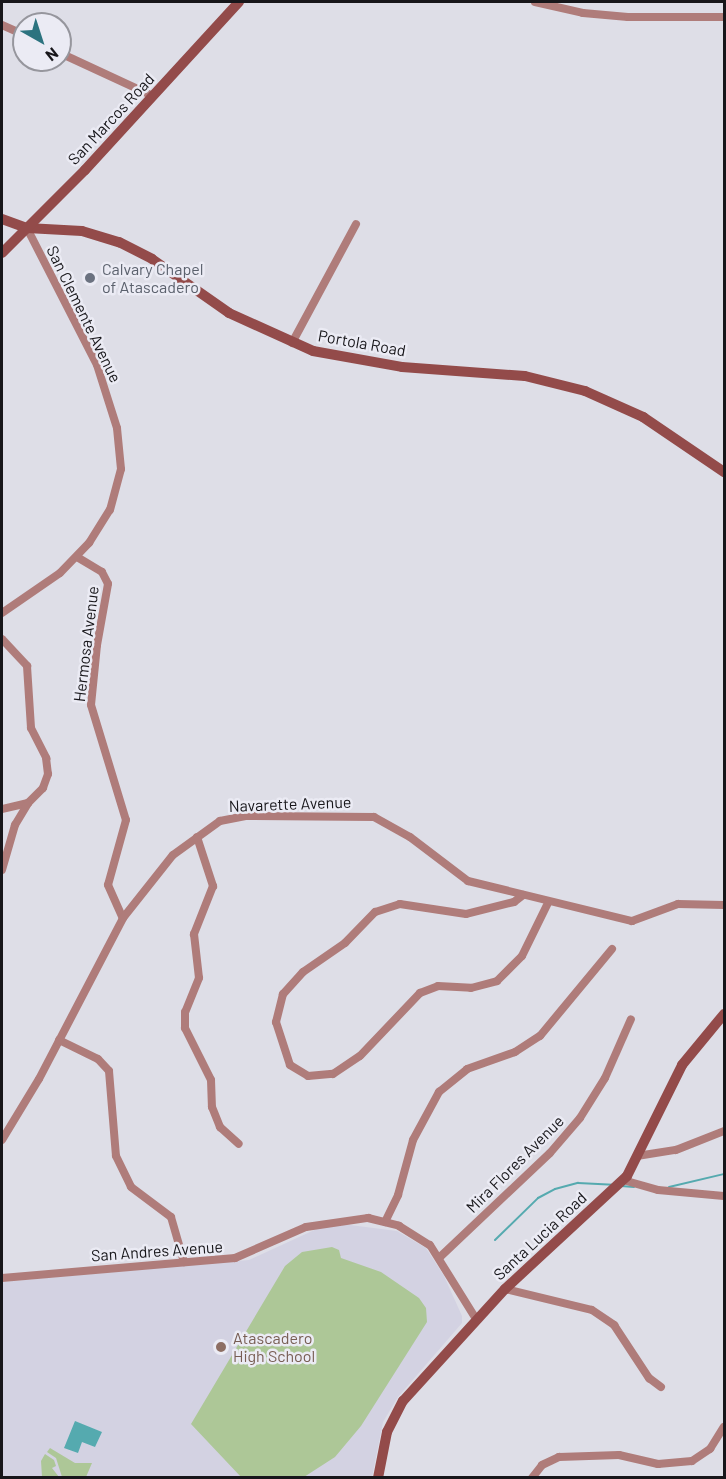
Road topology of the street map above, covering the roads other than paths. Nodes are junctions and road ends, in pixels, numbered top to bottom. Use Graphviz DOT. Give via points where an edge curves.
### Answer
graph roads {
  1 [pos="239,2"];
  2 [pos="535,2"];
  3 [pos="724,18"];
  4 [pos="72,59"];
  5 [pos="153,96"];
  6 [pos="2,219"];
  7 [pos="356,224"];
  8 [pos="27,228"];
  9 [pos="2,253"];
  10 [pos="291,343"];
  11 [pos="724,472"];
  12 [pos="77,557"];
  13 [pos="2,613"];
  14 [pos="2,639"];
  15 [pos="28,803"];
  16 [pos="2,809"];
  17 [pos="197,837"];
  18 [pos="2,870"];
  19 [pos="524,895"];
  20 [pos="548,903"];
  21 [pos="724,905"];
  22 [pos="123,918"];
  23 [pos="612,949"];
  24 [pos="724,1014"];
  25 [pos="631,1019"];
  26 [pos="59,1040"];
  27 [pos="724,1131"];
  28 [pos="2,1140"];
  29 [pos="239,1144"];
  30 [pos="637,1156"];
  31 [pos="623,1180"];
  32 [pos="724,1196"];
  33 [pos="386,1222"];
  34 [pos="440,1257"];
  35 [pos="184,1262"];
  36 [pos="2,1278"];
  37 [pos="505,1289"];
  38 [pos="476,1319"];
  39 [pos="661,1388"];
  40 [pos="724,1427"];
  41 [pos="378,1478"];
  42 [pos="532,1478"];
  1 -- 5 [label="street, San Marcos Road"];
  2 -- 3 [label="street" via="583,13 628,17"];
  4 -- 5 [label="street"];
  5 -- 8 [label="street, San Marcos Road"];
  6 -- 8 [label="street, Portola Road"];
  7 -- 10 [label="street"];
  8 -- 9 [label="street, San Marcos Road"];
  8 -- 10 [label="street, Portola Road" via="82,231 119,242 229,313"];
  8 -- 12 [label="street, San Clemente Avenue" via="97,365 120,438 121,470 114,500 100,528"];
  10 -- 11 [label="street, Portola Road" via="347,359 525,376 585,391 643,417"];
  12 -- 13 [label="street, San Clemente Avenue"];
  12 -- 22 [label="street, Hermosa Avenue" via="102,572 108,584 91,705 126,820 108,885"];
  14 -- 15 [label="street" via="27,666 31,728 48,767 44,788"];
  15 -- 16 [label="street"];
  15 -- 18 [label="street" via="15,825"];
  17 -- 19 [label="street, Navarette Avenue" via="220,821 246,816 374,817 426,848 461,878"];
  17 -- 22 [label="street, Navarette Avenue" via="179,849 148,882"];
  17 -- 29 [label="street" via="213,886 194,934 200,978 185,1012 185,1028 211,1080 212,1107 220,1127"];
  19 -- 20 [label="street, Navarette Avenue"];
  19 -- 20 [label="street" via="514,902 466,914 400,904 375,912 345,944 303,972 283,994 276,1022 290,1065 308,1076 333,1074 360,1056 420,993 438,986 480,987 497,981 522,956"];
  20 -- 21 [label="street, Navarette Avenue" via="591,909 632,921 678,904"];
  22 -- 26 [label="street, Navarette Avenue"];
  23 -- 33 [label="street" via="540,1036 515,1052 467,1069 439,1092 413,1140"];
  24 -- 30 [label="street, Santa Lucia Road" via="682,1065"];
  25 -- 34 [label="street, Mira Flores Avenue" via="605,1078 580,1118 550,1153"];
  26 -- 28 [label="street, Navarette Avenue"];
  26 -- 35 [label="street" via="98,1059 109,1071 116,1156 131,1187 171,1217"];
  27 -- 30 [label="street" via="676,1150"];
  30 -- 31 [label="street, Santa Lucia Road"];
  31 -- 32 [label="street" via="658,1190"];
  31 -- 37 [label="street, Santa Lucia Road"];
  33 -- 34 [label="street, San Andres Avenue" via="421,1237"];
  33 -- 35 [label="street, San Andres Avenue" via="368,1218 330,1222 297,1230 235,1258"];
  34 -- 38 [label="street, San Andres Avenue"];
  35 -- 36 [label="street, San Andres Avenue"];
  37 -- 38 [label="street, Santa Lucia Road"];
  37 -- 39 [label="street" via="592,1310 614,1324 649,1378"];
  38 -- 41 [label="street, Santa Lucia Road" via="397,1411 383,1444"];
  40 -- 42 [label="street" via="710,1449 692,1461 658,1464 619,1455 559,1457 542,1465"];
}
